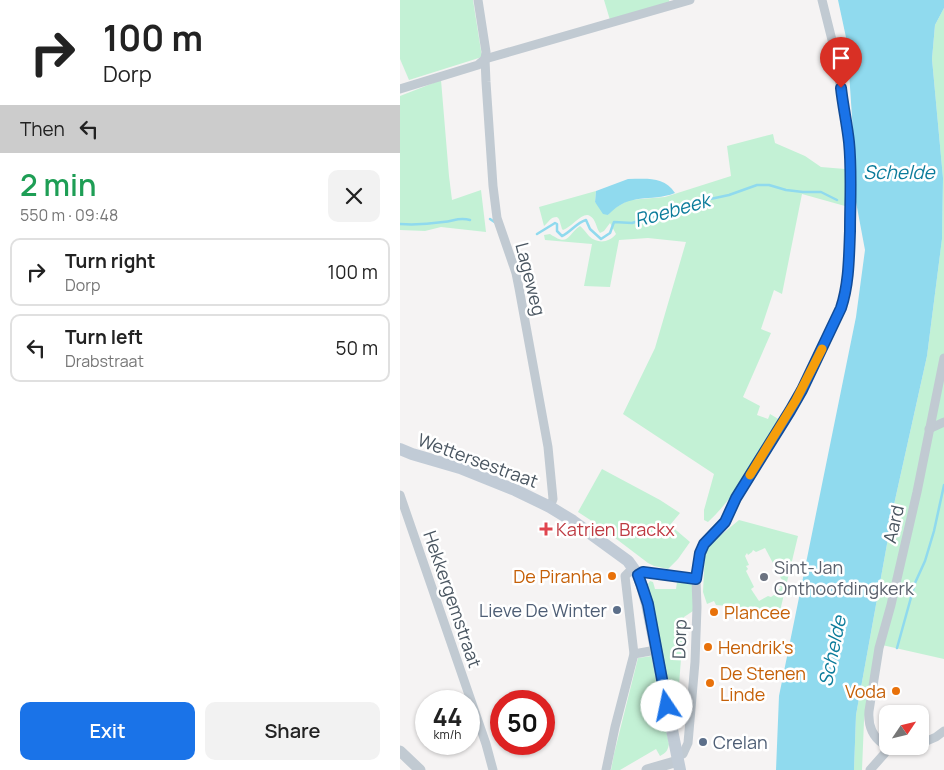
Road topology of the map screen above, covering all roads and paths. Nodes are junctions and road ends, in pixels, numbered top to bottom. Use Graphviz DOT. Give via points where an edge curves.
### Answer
graph roads {
  1 [pos="478,0"];
  2 [pos="690,0"];
  3 [pos="822,0"];
  4 [pos="485,59"];
  5 [pos="400,88"];
  6 [pos="944,358"];
  7 [pos="944,422"];
  8 [pos="929,429"];
  9 [pos="400,449"];
  10 [pos="400,495"];
  11 [pos="550,507"];
  12 [pos="636,572"];
  13 [pos="696,579"];
  14 [pos="656,650"];
  15 [pos="634,654"];
  16 [pos="944,731"];
  17 [pos="929,740"];
  18 [pos="879,741"];
  19 [pos="400,751"];
  20 [pos="883,755"];
  21 [pos="679,762"];
  22 [pos="420,770"];
  23 [pos="493,770"];
  24 [pos="606,770"];
  25 [pos="647,770"];
  26 [pos="870,770"];
  1 -- 4 [label="street, Lageweg"];
  2 -- 4 [label="street"];
  3 -- 13 [label="street, Dorp" via="835,52 849,144 850,244 845,296 802,390 736,498 725,522 704,544"];
  4 -- 5 [label="street" via="478,65"];
  4 -- 11 [label="street, Lageweg" via="497,218 516,273 538,390 550,466 553,499"];
  6 -- 8 [label="street, Aard"];
  7 -- 8 [label="street"];
  8 -- 18 [label="street, Aard" via="892,605 879,648 868,721"];
  9 -- 11 [label="main road, Wettersestraat" via="467,470"];
  10 -- 23 [label="street, Hekkergemstraat"];
  11 -- 12 [label="main road, Wettersestraat" via="618,553"];
  12 -- 13 [label="street"];
  12 -- 14 [label="main road" via="648,604"];
  12 -- 15 [label="street" via="625,576"];
  13 -- 21 [label="street, Dorp" via="695,662 688,743"];
  14 -- 15 [label="street, Dorp"];
  14 -- 21 [label="main road"];
  15 -- 24 [label="street"];
  16 -- 17 [label="street"];
  19 -- 22 [label="street"];
  20 -- 26 [label="street"];
  21 -- 25 [label="street"];
}
